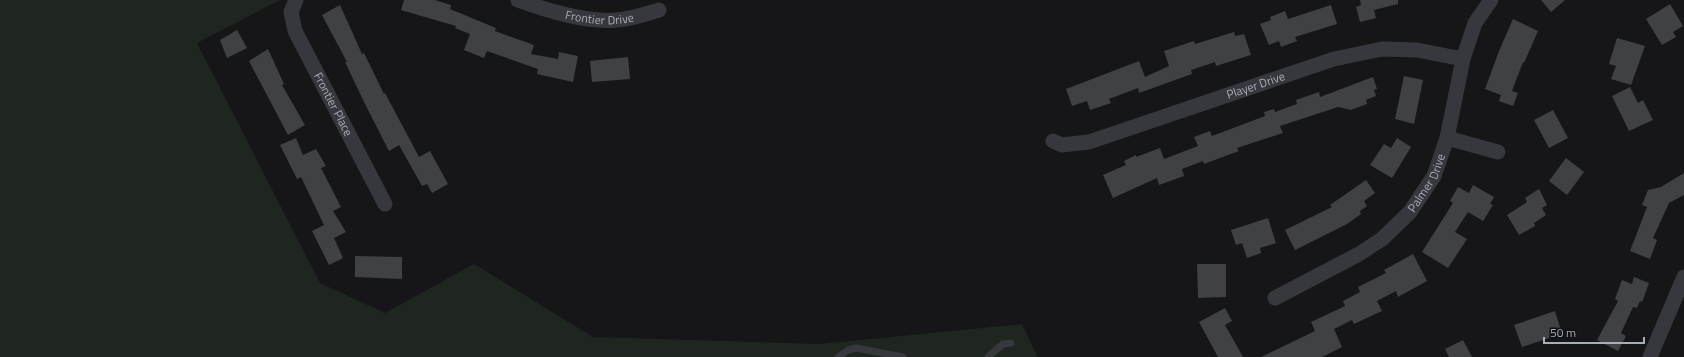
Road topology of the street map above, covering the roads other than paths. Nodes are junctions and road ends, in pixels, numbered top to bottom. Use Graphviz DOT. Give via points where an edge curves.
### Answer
graph roads {
  1 [pos="518,0"];
  2 [pos="1491,0"];
  3 [pos="295,1"];
  4 [pos="554,6"];
  5 [pos="659,10"];
  6 [pos="1463,59"];
  7 [pos="1447,138"];
  8 [pos="1053,141"];
  9 [pos="1498,152"];
  10 [pos="385,204"];
  11 [pos="1684,277"];
  12 [pos="1274,298"];
  13 [pos="1011,343"];
  14 [pos="838,357"];
  15 [pos="903,357"];
  16 [pos="988,357"];
  17 [pos="1650,357"];
  1 -- 4 [label="street, Frontier Drive"];
  2 -- 6 [label="street, Palmer Drive" via="1475,23"];
  3 -- 10 [label="street, Frontier Place" via="291,12 295,31"];
  4 -- 5 [label="street, Frontier Drive" via="588,18 616,21"];
  6 -- 7 [label="street, Palmer Drive"];
  6 -- 8 [label="street, Player Drive" via="1417,50 1382,49 1341,57 1089,142 1062,145"];
  7 -- 9 [label="street"];
  7 -- 12 [label="street, Palmer Drive" via="1434,176 1410,212 1382,239 1359,254"];
  11 -- 17 [label="street"];
  13 -- 16 [label="lane" via="1003,344"];
  14 -- 15 [label="lane" via="856,348"];
}
